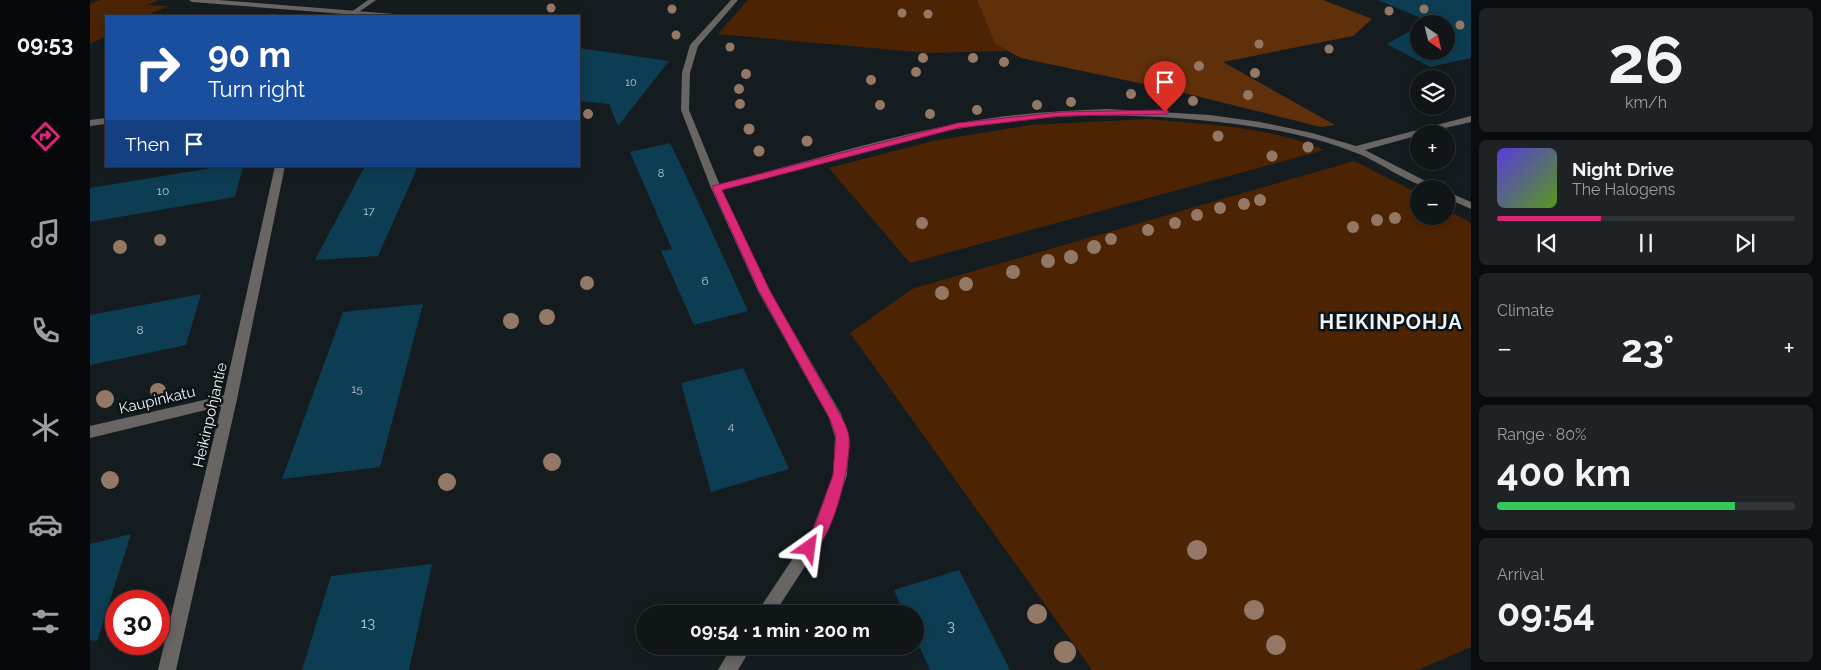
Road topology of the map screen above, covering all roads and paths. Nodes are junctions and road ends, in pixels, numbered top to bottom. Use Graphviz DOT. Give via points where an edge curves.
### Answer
graph roads {
  1 [pos="192,0"];
  2 [pos="373,0"];
  3 [pos="735,0"];
  4 [pos="350,15"];
  5 [pos="1471,120"];
  6 [pos="105,121"];
  7 [pos="90,123"];
  8 [pos="1356,149"];
  9 [pos="280,167"];
  10 [pos="1418,180"];
  11 [pos="716,188"];
  12 [pos="1455,198"];
  13 [pos="1471,206"];
  14 [pos="230,399"];
  15 [pos="90,432"];
  16 [pos="770,605"];
  17 [pos="737,655"];
  18 [pos="166,670"];
  19 [pos="727,670"];
  1 -- 4 [label="street"];
  2 -- 4 [label="street"];
  3 -- 11 [label="street" via="694,45 686,73 685,110"];
  5 -- 8 [label="street"];
  6 -- 7 [label="street"];
  8 -- 10 [label="street"];
  8 -- 11 [label="street" via="1286,129 1165,112 1061,114 958,126"];
  9 -- 14 [label="street, Heikinpohjantie"];
  11 -- 16 [label="street" via="764,291 836,418 842,436 840,475 820,531"];
  12 -- 13 [label="street"];
  14 -- 15 [label="street, Kaupinkatu"];
  14 -- 18 [label="street, Heikinpohjantie"];
  17 -- 19 [label="street"];
}
